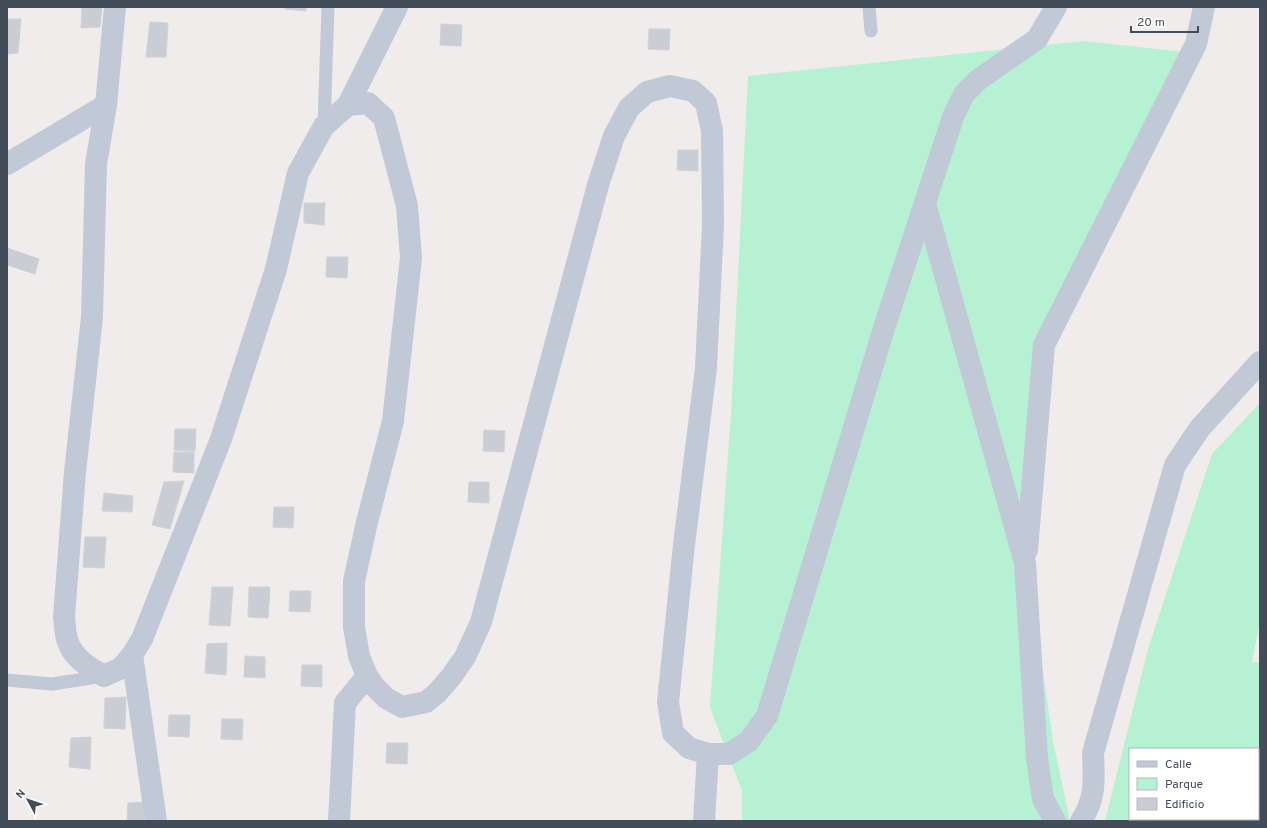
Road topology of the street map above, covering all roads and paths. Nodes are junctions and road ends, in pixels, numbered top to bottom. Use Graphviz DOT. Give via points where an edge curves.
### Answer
graph roads {
  1 [pos="114,7"];
  2 [pos="328,7"];
  3 [pos="397,7"];
  4 [pos="869,7"];
  5 [pos="1056,7"];
  6 [pos="1204,7"];
  7 [pos="871,31"];
  8 [pos="106,105"];
  9 [pos="348,106"];
  10 [pos="324,126"];
  11 [pos="7,164"];
  12 [pos="925,203"];
  13 [pos="1260,362"];
  14 [pos="1025,563"];
  15 [pos="132,655"];
  16 [pos="104,676"];
  17 [pos="367,676"];
  18 [pos="7,680"];
  19 [pos="708,754"];
  20 [pos="156,821"];
  21 [pos="339,821"];
  22 [pos="704,821"];
  23 [pos="1055,821"];
  24 [pos="1082,821"];
  1 -- 8 [label="street"];
  2 -- 10 [label="lane"];
  3 -- 9 [label="street"];
  4 -- 7 [label="lane"];
  5 -- 12 [label="street" via="1037,39 978,80 964,94 953,117"];
  6 -- 14 [label="street" via="1196,44 1044,345"];
  8 -- 11 [label="street"];
  8 -- 16 [label="street" via="96,164 92,317 75,472 64,617 67,640 75,655"];
  9 -- 10 [label="street"];
  9 -- 17 [label="street" via="368,103 384,118 408,206 411,258 393,421 354,581 354,628 359,656"];
  10 -- 15 [label="street" via="298,173 276,268 221,439 142,639"];
  12 -- 14 [label="street"];
  12 -- 19 [label="street" via="884,328 767,716 749,741 729,754"];
  13 -- 24 [label="street" via="1200,428 1175,465 1094,753 1094,787 1088,812"];
  14 -- 23 [label="street" via="1037,758 1043,799"];
  15 -- 16 [label="street" via="121,668"];
  15 -- 20 [label="street"];
  16 -- 18 [label="lane" via="52,684"];
  17 -- 19 [label="street" via="386,698 402,707 426,702 451,677 465,657 481,622 598,185 614,136 629,108 647,92 670,86 693,91 706,103 712,131 713,226 706,368 668,702 673,733 689,748"];
  17 -- 21 [label="street" via="345,703"];
  19 -- 22 [label="street"];
}
